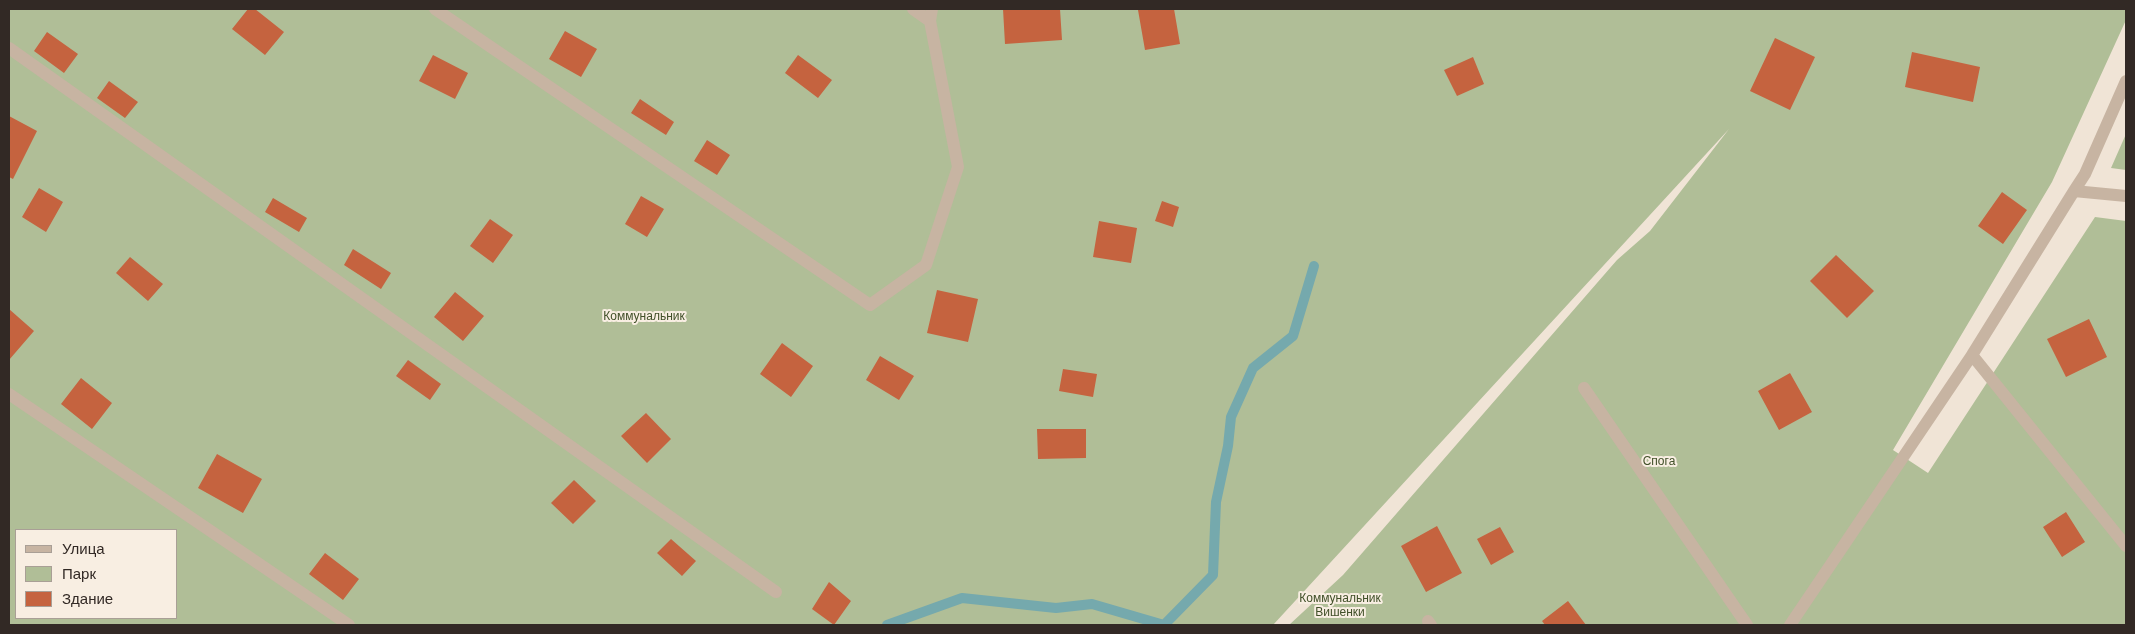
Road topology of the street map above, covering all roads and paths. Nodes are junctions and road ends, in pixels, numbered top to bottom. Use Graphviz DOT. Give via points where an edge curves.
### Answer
graph roads {
  1 [pos="434,9"];
  2 [pos="913,9"];
  3 [pos="931,15"];
  4 [pos="9,48"];
  5 [pos="2126,80"];
  6 [pos="2074,191"];
  7 [pos="2126,196"];
  8 [pos="1972,355"];
  9 [pos="1584,388"];
  10 [pos="9,394"];
  11 [pos="2126,546"];
  12 [pos="776,592"];
  13 [pos="349,625"];
  14 [pos="1747,625"];
  15 [pos="1790,625"];
  1 -- 3 [label="lane" via="870,305 926,265 958,166"];
  2 -- 3 [label="lane"];
  4 -- 12 [label="lane"];
  5 -- 6 [label="lane" via="2085,174"];
  6 -- 7 [label="lane"];
  6 -- 8 [label="lane"];
  8 -- 11 [label="lane"];
  8 -- 15 [label="lane"];
  9 -- 14 [label="lane"];
  10 -- 13 [label="lane"];
}
